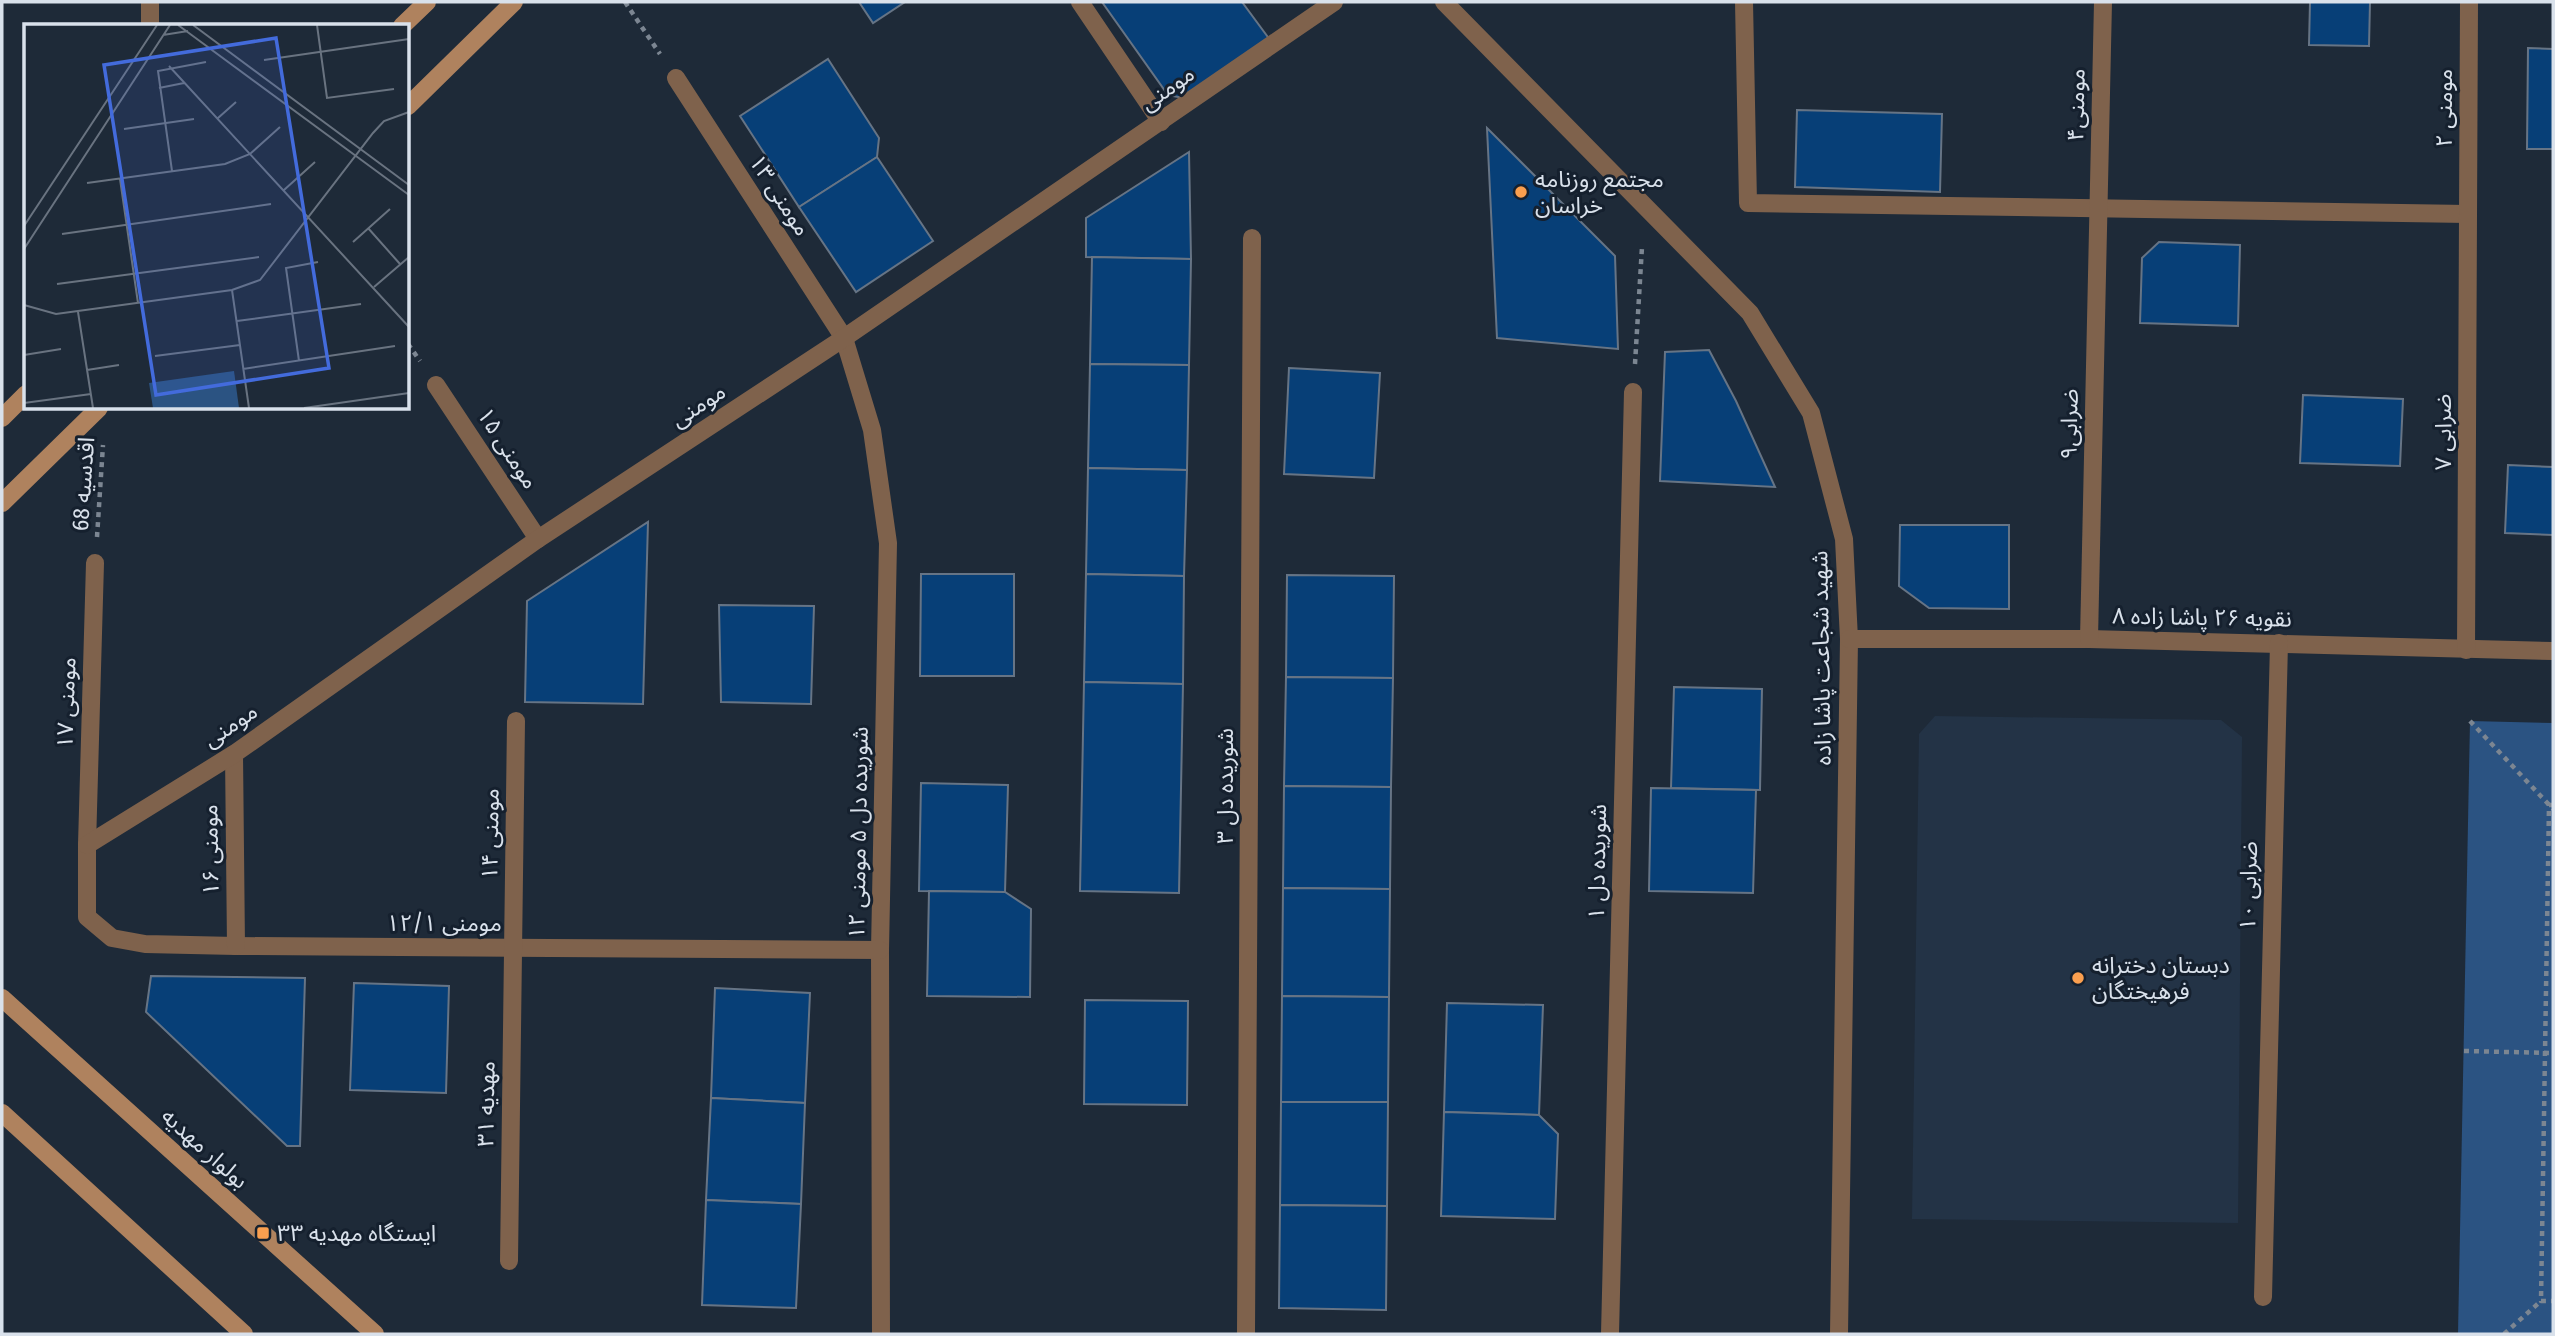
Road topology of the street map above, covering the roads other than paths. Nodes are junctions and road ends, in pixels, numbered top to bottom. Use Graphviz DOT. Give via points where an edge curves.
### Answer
graph roads {
  1 [pos="150,2"];
  2 [pos="427,2"];
  3 [pos="514,2"];
  4 [pos="1080,2"];
  5 [pos="1334,2"];
  6 [pos="1444,2"];
  7 [pos="1744,2"];
  8 [pos="2103,2"];
  9 [pos="2469,2"];
  10 [pos="150,24"];
  11 [pos="404,24"];
  12 [pos="676,78"];
  13 [pos="410,104"];
  14 [pos="1161,122"];
  15 [pos="2098,210"];
  16 [pos="2468,214"];
  17 [pos="1252,239"];
  18 [pos="844,338"];
  19 [pos="436,385"];
  20 [pos="1633,392"];
  21 [pos="24,396"];
  22 [pos="97,410"];
  23 [pos="2,418"];
  24 [pos="2,503"];
  25 [pos="538,539"];
  26 [pos="95,563"];
  27 [pos="1849,639"];
  28 [pos="2089,639"];
  29 [pos="2278,643"];
  30 [pos="2466,650"];
  31 [pos="2553,651"];
  32 [pos="516,721"];
  33 [pos="234,754"];
  34 [pos="87,845"];
  35 [pos="236,946"];
  36 [pos="513,948"];
  37 [pos="880,950"];
  38 [pos="2,998"];
  39 [pos="2,1113"];
  40 [pos="509,1261"];
  41 [pos="2263,1297"];
  42 [pos="244,1334"];
  43 [pos="375,1334"];
  44 [pos="881,1334"];
  45 [pos="1246,1334"];
  46 [pos="1609,1334"];
  47 [pos="1839,1334"];
  1 -- 10 [label="street"];
  2 -- 11 [label="main road"];
  3 -- 13 [label="main road"];
  4 -- 14 [label="street"];
  5 -- 14 [label="street, مومنی"];
  6 -- 27 [label="street, شهید شجاعت پاشا زاده" via="1750,313 1811,413 1844,539"];
  7 -- 15 [label="street" via="1748,204"];
  8 -- 15 [label="street, مومنی۴"];
  9 -- 16 [label="street, مومنی ۲"];
  12 -- 18 [label="street, مومنی ۱۳"];
  14 -- 18 [label="street, مومنی"];
  15 -- 16 [label="street"];
  15 -- 28 [label="street, ضرابی۹"];
  16 -- 30 [label="street, ضرابی ۷"];
  17 -- 45 [label="street, شوریده دل ۳"];
  18 -- 25 [label="street, مومنی"];
  18 -- 37 [label="street, شوریده دل ۵ مومنی ۱۲" via="872,430 888,543"];
  19 -- 25 [label="street, مومنی ۱۵"];
  20 -- 46 [label="street, شوریده دل ۱"];
  21 -- 23 [label="main road"];
  22 -- 24 [label="main road"];
  25 -- 33 [label="street, مومنی"];
  26 -- 34 [label="street, مومنی ۱۷"];
  27 -- 28 [label="street, نقویه ۲۶ پاشا زاده ۸"];
  27 -- 47 [label="street, شهید شجاعت پاشا زاده"];
  28 -- 29 [label="street, نقویه ۲۶ پاشا زاده ۸"];
  29 -- 30 [label="street, نقویه ۲۶ پاشا زاده ۸"];
  29 -- 41 [label="street, ضرابی ۱۰"];
  30 -- 31 [label="street, نقویه ۲۶ پاشا زاده ۸"];
  32 -- 36 [label="street, مومنی ۱۴"];
  33 -- 34 [label="street, مومنی"];
  33 -- 35 [label="street, مومنی ۱۶"];
  34 -- 35 [label="street, مومنی ۱۲/۱" via="87,917 112,938 145,944"];
  35 -- 36 [label="street, مومنی ۱۲/۱"];
  36 -- 37 [label="street, مومنی ۱۲/۱"];
  36 -- 40 [label="street, مهدیه ۳۱"];
  37 -- 44 [label="street, شوریده دل ۵ مومنی ۱۲"];
  38 -- 43 [label="main road, بولوار مهدیه"];
  39 -- 42 [label="main road"];
}
